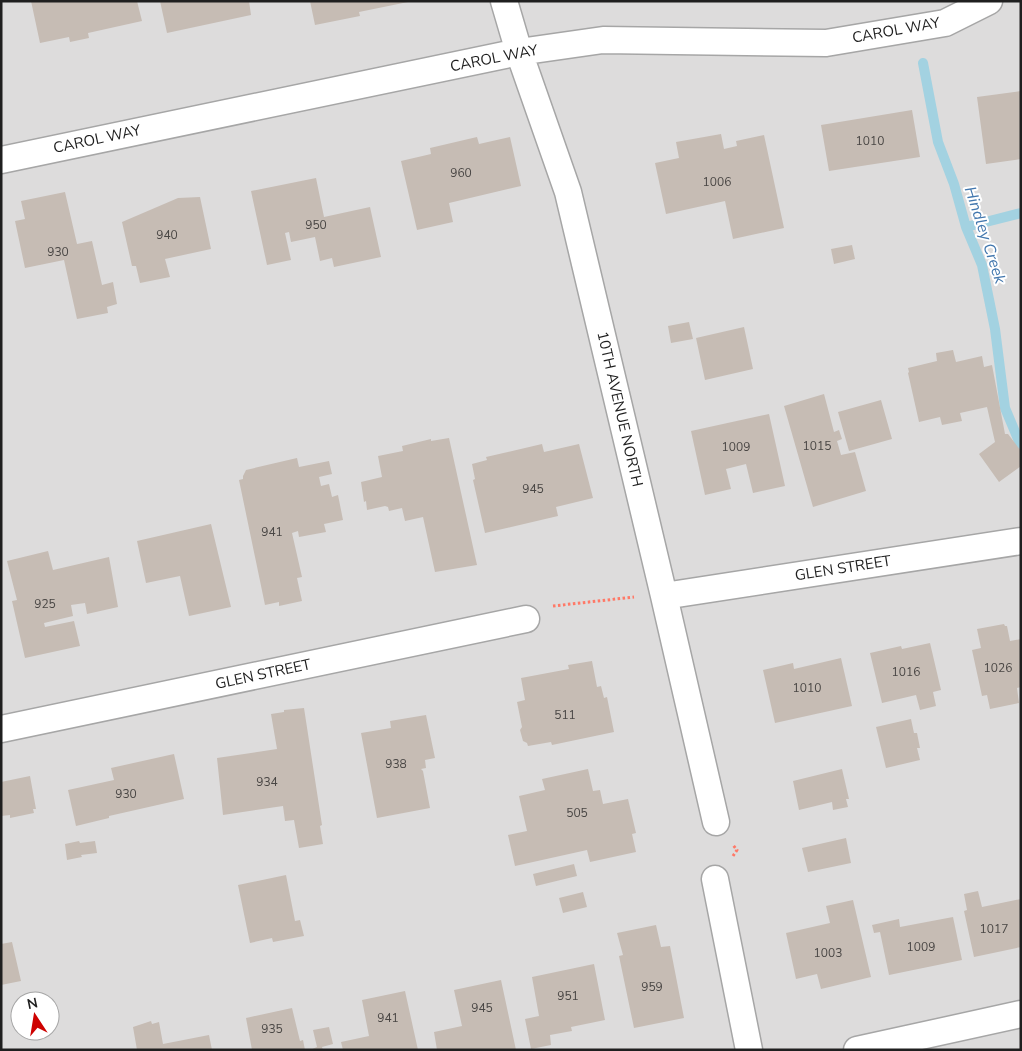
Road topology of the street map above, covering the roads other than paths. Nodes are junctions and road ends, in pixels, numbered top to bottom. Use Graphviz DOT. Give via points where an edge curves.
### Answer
graph roads {
  1 [pos="504,1"];
  2 [pos="989,1"];
  3 [pos="518,52"];
  4 [pos="1,160"];
  5 [pos="1021,541"];
  6 [pos="664,596"];
  7 [pos="526,619"];
  8 [pos="1,729"];
  9 [pos="716,822"];
  10 [pos="715,879"];
  11 [pos="1021,1014"];
  12 [pos="750,1050"];
  13 [pos="857,1050"];
  1 -- 3 [label="street, 10TH AVENUE NORTH"];
  2 -- 3 [label="street, CAROL WAY" via="945,23 826,43 603,40"];
  3 -- 4 [label="street, CAROL WAY"];
  3 -- 6 [label="street, 10TH AVENUE NORTH" via="568,192"];
  5 -- 6 [label="street, GLEN STREET"];
  6 -- 9 [label="street, 10TH AVENUE NORTH"];
  7 -- 8 [label="street, GLEN STREET"];
  10 -- 12 [label="street"];
  11 -- 13 [label="street"];
}
